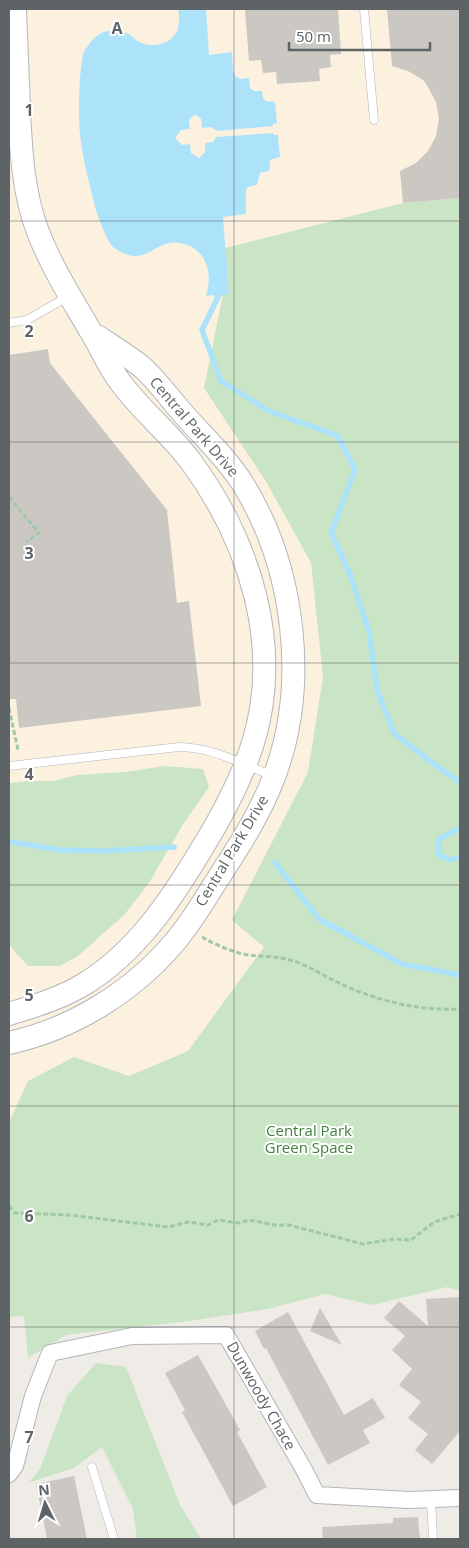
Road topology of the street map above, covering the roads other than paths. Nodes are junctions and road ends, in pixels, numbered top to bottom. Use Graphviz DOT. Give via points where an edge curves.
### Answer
graph roads {
  1 [pos="15,9"];
  2 [pos="364,9"];
  3 [pos="374,120"];
  4 [pos="69,296"];
  5 [pos="9,322"];
  6 [pos="92,332"];
  7 [pos="245,765"];
  8 [pos="9,766"];
  9 [pos="274,777"];
  10 [pos="9,1014"];
  11 [pos="9,1043"];
  12 [pos="92,1467"];
  13 [pos="9,1474"];
  14 [pos="460,1498"];
  15 [pos="430,1499"];
  16 [pos="114,1539"];
  17 [pos="433,1539"];
  1 -- 4 [label="street, Central Park Drive" via="20,150 29,203 37,230"];
  2 -- 3 [label="lane"];
  4 -- 5 [label="lane" via="27,320"];
  4 -- 6 [label="street, Central Park Drive"];
  6 -- 7 [label="street, Central Park Drive" via="120,383 190,460 210,488 242,550 253,582 264,649 260,718"];
  6 -- 9 [label="street, Central Park Drive" via="143,368 223,458 242,483 273,546 290,614 293,648 289,716"];
  7 -- 8 [label="lane" via="210,750 179,747"];
  7 -- 9 [label="lane"];
  7 -- 10 [label="street, Central Park Drive" via="224,813 154,922 122,955 85,984 48,1002"];
  9 -- 11 [label="street, Central Park Drive" via="257,815 196,912 174,943 147,972 117,996 76,1020"];
  12 -- 16 [label="lane"];
  13 -- 15 [label="street, Dunwoody Chace" via="15,1466 33,1396 50,1353 132,1336 226,1335 317,1495"];
  14 -- 15 [label="street, Dunwoody Chace"];
  15 -- 17 [label="lane"];
}
